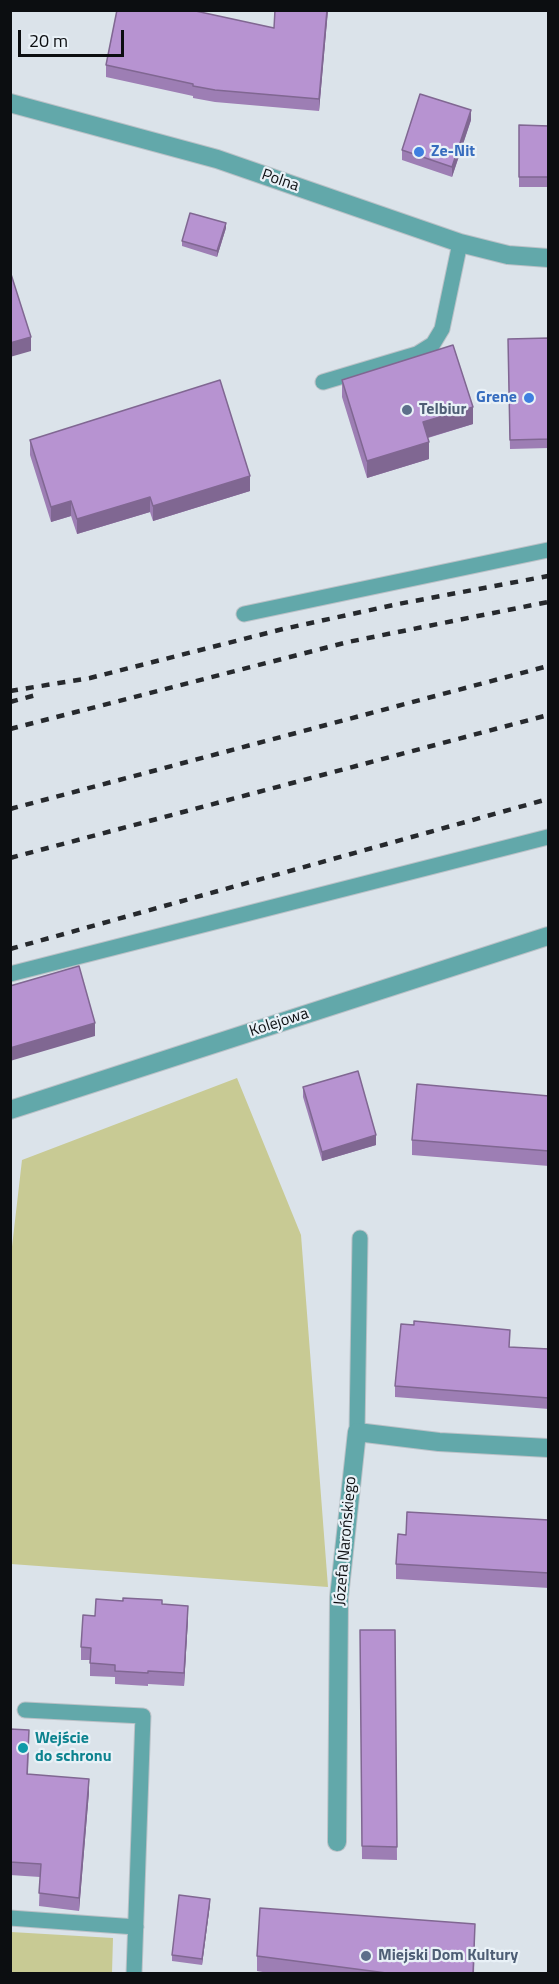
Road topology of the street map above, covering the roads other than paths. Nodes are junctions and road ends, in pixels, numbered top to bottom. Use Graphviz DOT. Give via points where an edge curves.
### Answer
graph roads {
  1 [pos="10,103"];
  2 [pos="460,243"];
  3 [pos="549,258"];
  4 [pos="323,382"];
  5 [pos="549,550"];
  6 [pos="244,614"];
  7 [pos="549,837"];
  8 [pos="549,936"];
  9 [pos="10,974"];
  10 [pos="10,1110"];
  11 [pos="360,1238"];
  12 [pos="357,1432"];
  13 [pos="549,1448"];
  14 [pos="25,1710"];
  15 [pos="338,1842"];
  16 [pos="10,1918"];
  17 [pos="136,1927"];
  18 [pos="134,1974"];
  1 -- 2 [label="street, Polna" via="217,159"];
  2 -- 3 [label="street, Polna" via="508,255"];
  2 -- 4 [label="lane" via="442,330 433,344 417,354"];
  5 -- 6 [label="lane"];
  7 -- 9 [label="lane"];
  8 -- 10 [label="street, Kolejowa"];
  11 -- 12 [label="lane"];
  12 -- 13 [label="street" via="439,1442"];
  12 -- 15 [label="street, Józefa Narońskiego" via="339,1597"];
  14 -- 17 [label="lane" via="143,1716"];
  16 -- 17 [label="lane"];
  17 -- 18 [label="lane"];
}
